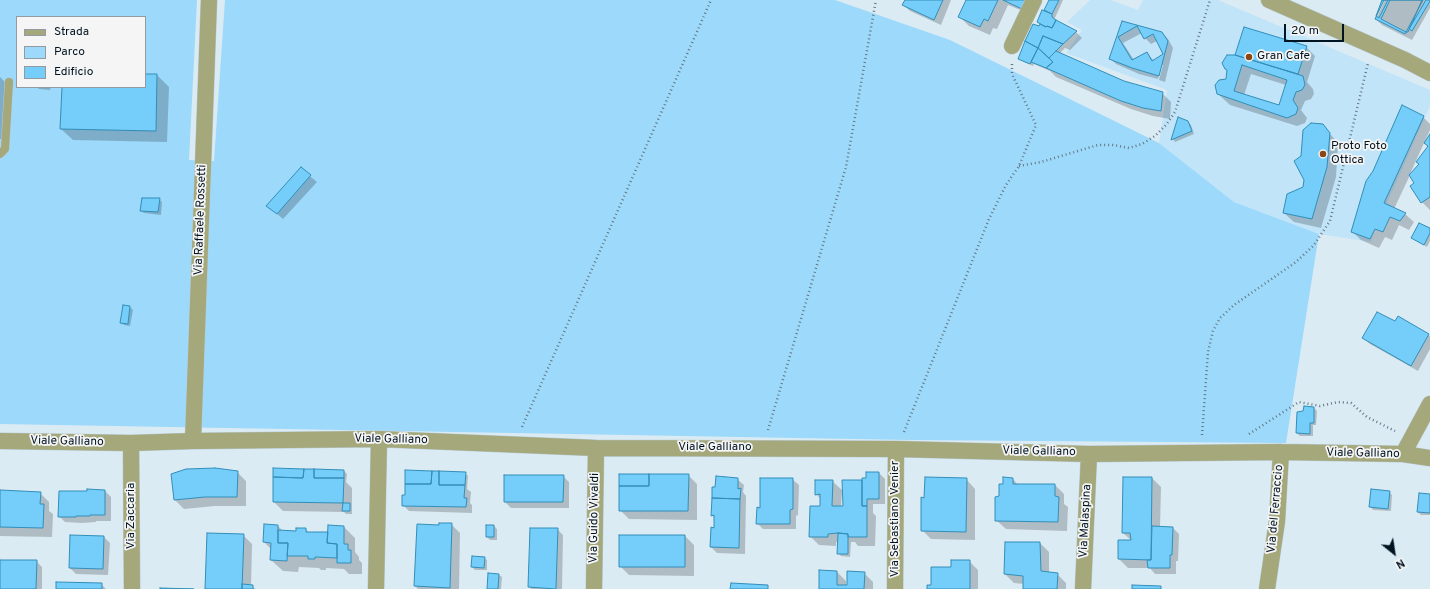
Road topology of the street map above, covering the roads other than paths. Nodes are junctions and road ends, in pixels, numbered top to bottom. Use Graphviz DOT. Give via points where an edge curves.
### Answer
graph roads {
  1 [pos="209,0"];
  2 [pos="1034,0"];
  3 [pos="1269,0"];
  4 [pos="1012,46"];
  5 [pos="1430,73"];
  6 [pos="9,82"];
  7 [pos="0,154"];
  8 [pos="1430,404"];
  9 [pos="379,439"];
  10 [pos="0,441"];
  11 [pos="193,441"];
  12 [pos="131,443"];
  13 [pos="596,448"];
  14 [pos="896,448"];
  15 [pos="1281,452"];
  16 [pos="1089,454"];
  17 [pos="1404,454"];
  18 [pos="1430,458"];
  19 [pos="132,589"];
  20 [pos="376,589"];
  21 [pos="594,589"];
  22 [pos="895,589"];
  23 [pos="1083,589"];
  24 [pos="1267,589"];
  1 -- 11 [label="street, Via Raffaele Rossetti"];
  2 -- 4 [label="street"];
  3 -- 5 [label="street"];
  6 -- 7 [label="lane" via="5,149"];
  8 -- 17 [label="street"];
  9 -- 11 [label="street, Viale Galliano"];
  9 -- 13 [label="street, Viale Galliano"];
  9 -- 20 [label="street"];
  10 -- 12 [label="street, Viale Galliano"];
  11 -- 12 [label="street, Viale Galliano"];
  12 -- 19 [label="street, Via Zaccaria"];
  13 -- 14 [label="street, Viale Galliano"];
  13 -- 21 [label="street, Via Guido Vivaldi"];
  14 -- 16 [label="street, Viale Galliano"];
  14 -- 22 [label="street, Via Sebastiano Venier"];
  15 -- 16 [label="street, Viale Galliano"];
  15 -- 17 [label="street, Viale Galliano"];
  15 -- 24 [label="street, Via del Ferraccio" via="1278,521"];
  16 -- 23 [label="street, Via Malaspina"];
  17 -- 18 [label="street, Viale Galliano"];
}
